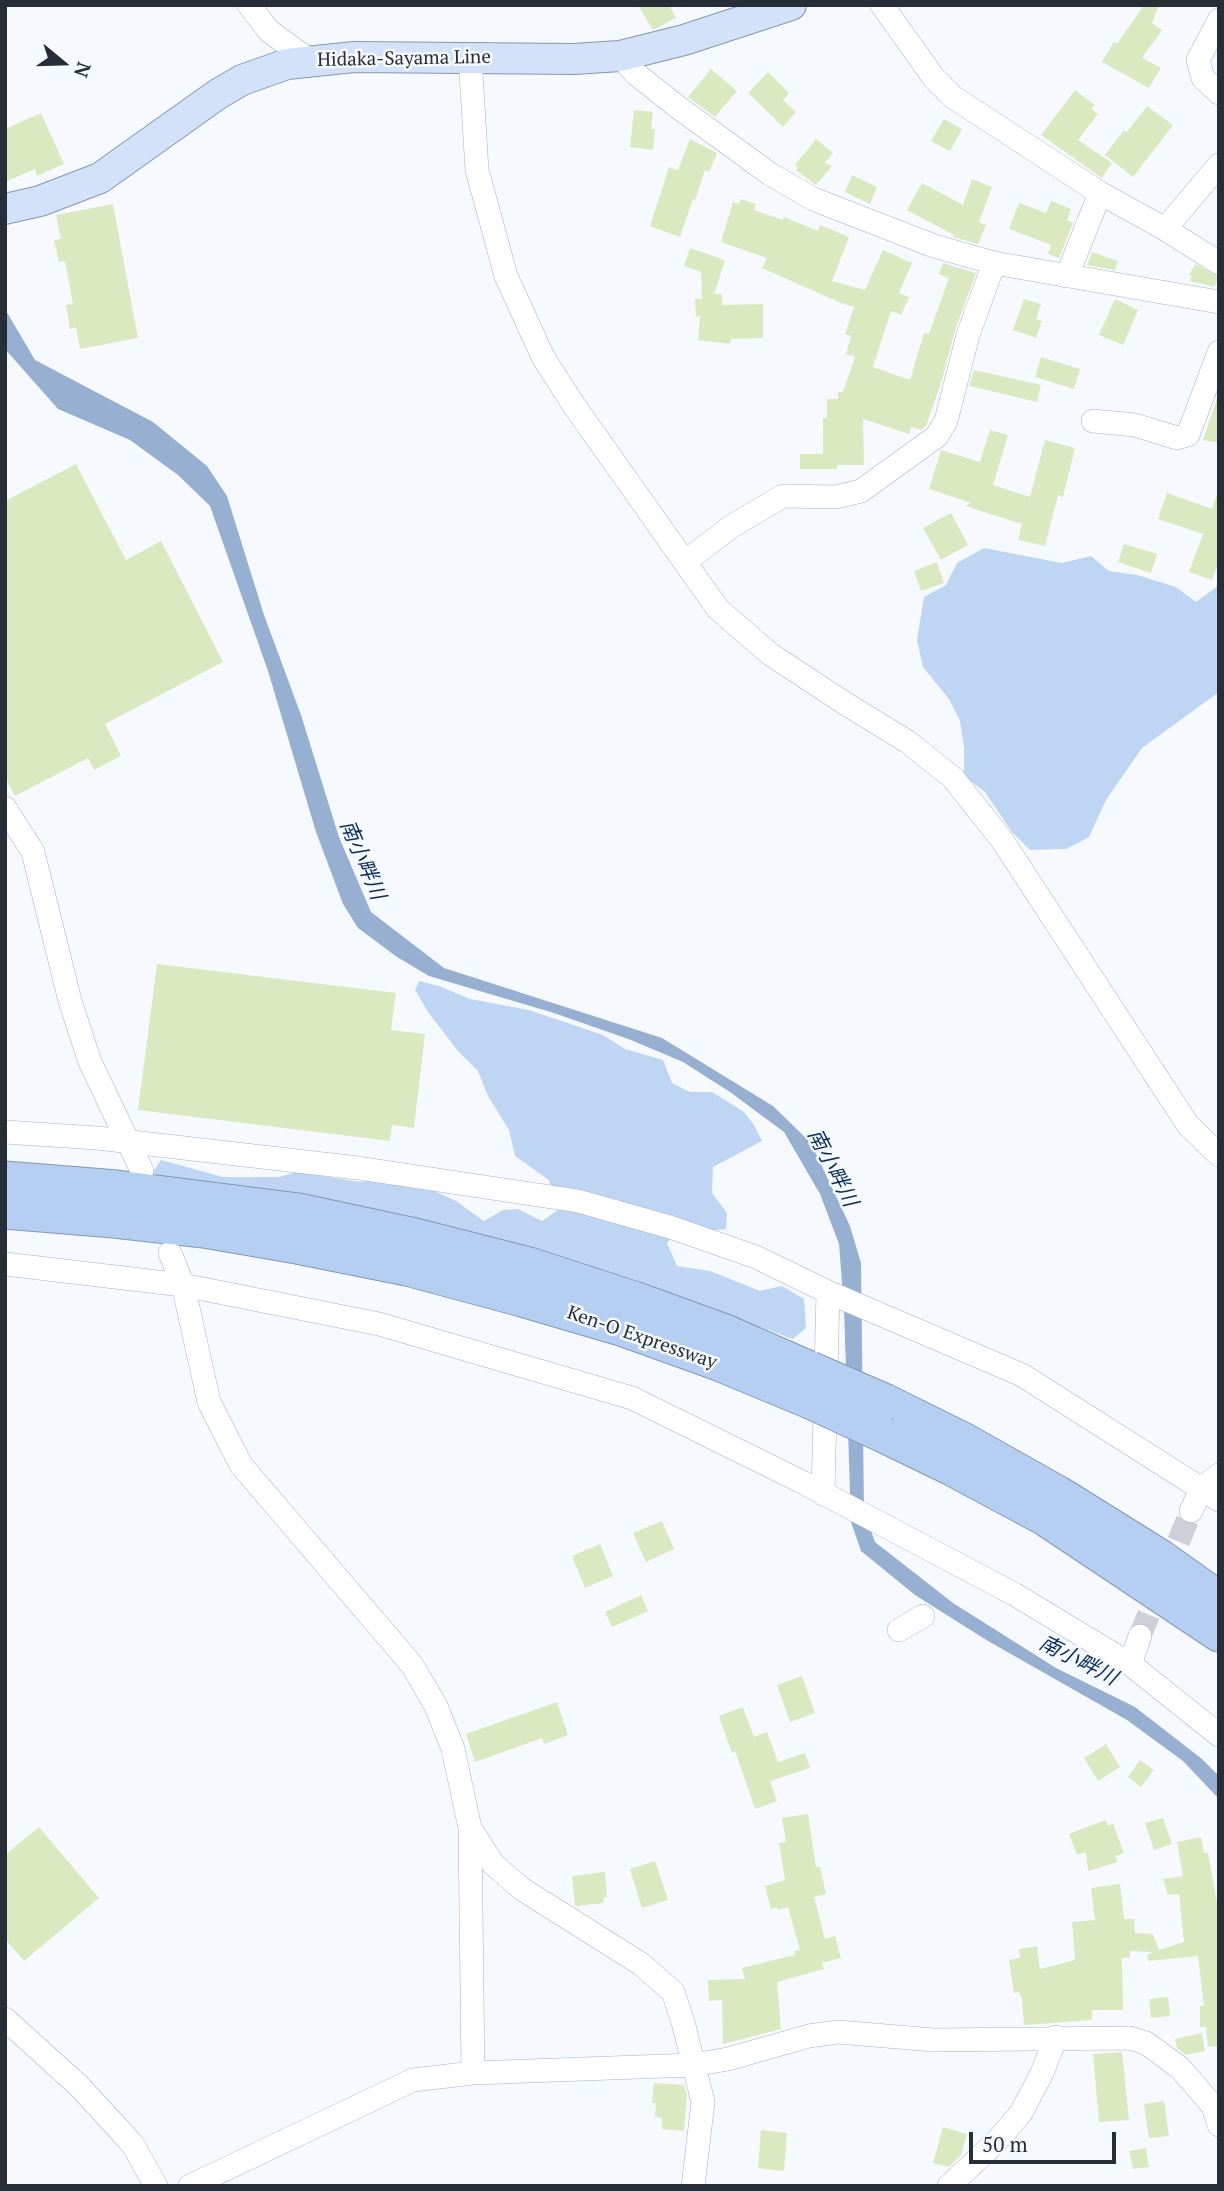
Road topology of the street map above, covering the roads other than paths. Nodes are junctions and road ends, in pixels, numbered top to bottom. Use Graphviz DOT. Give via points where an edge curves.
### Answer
graph roads {
  1 [pos="249,5"];
  2 [pos="791,5"];
  3 [pos="882,5"];
  4 [pos="1219,20"];
  5 [pos="620,56"];
  6 [pos="470,57"];
  7 [pos="309,60"];
  8 [pos="1219,93"];
  9 [pos="1219,165"];
  10 [pos="1100,193"];
  11 [pos="5,209"];
  12 [pos="1165,229"];
  13 [pos="994,263"];
  14 [pos="1219,263"];
  15 [pos="1067,276"];
  16 [pos="1219,302"];
  17 [pos="1219,352"];
  18 [pos="1093,421"];
  19 [pos="686,561"];
  20 [pos="5,808"];
  21 [pos="5,1132"];
  22 [pos="130,1143"];
  23 [pos="1219,1155"];
  24 [pos="142,1171"];
  25 [pos="5,1179"];
  26 [pos="5,1211"];
  27 [pos="170,1253"];
  28 [pos="5,1264"];
  29 [pos="183,1285"];
  30 [pos="828,1292"];
  31 [pos="810,1385"];
  32 [pos="1213,1488"];
  33 [pos="823,1494"];
  34 [pos="1191,1511"];
  35 [pos="1219,1599"];
  36 [pos="923,1616"];
  37 [pos="900,1630"];
  38 [pos="1219,1634"];
  39 [pos="1140,1636"];
  40 [pos="1130,1664"];
  41 [pos="1219,1735"];
  42 [pos="470,1828"];
  43 [pos="5,2020"];
  44 [pos="1056,2037"];
  45 [pos="693,2066"];
  46 [pos="473,2073"];
  47 [pos="1219,2125"];
  48 [pos="156,2186"];
  49 [pos="190,2186"];
  50 [pos="693,2186"];
  51 [pos="949,2186"];
  1 -- 7 [label="street" via="269,31"];
  2 -- 5 [label="main road, Hidaka-Sayama Line"];
  3 -- 10 [label="street" via="953,97"];
  4 -- 8 [label="street" via="1198,60 1203,78"];
  5 -- 6 [label="main road, Hidaka-Sayama Line"];
  5 -- 13 [label="street" via="679,108 813,199 934,246"];
  6 -- 7 [label="main road, Hidaka-Sayama Line"];
  6 -- 19 [label="street" via="477,170 506,276 543,357"];
  7 -- 11 [label="main road, Hidaka-Sayama Line" via="242,80 100,177 40,201"];
  9 -- 12 [label="street"];
  10 -- 12 [label="street"];
  10 -- 15 [label="street"];
  12 -- 14 [label="street"];
  13 -- 15 [label="street"];
  13 -- 19 [label="street" via="968,335 946,421 937,436 861,491 836,497 783,496"];
  15 -- 16 [label="street"];
  17 -- 18 [label="street" via="1188,435 1177,438 1135,425"];
  19 -- 23 [label="street" via="718,609 770,654 908,742 953,778 1002,840 1188,1125"];
  20 -- 22 [label="street" via="33,852 90,1062"];
  21 -- 22 [label="street"];
  22 -- 24 [label="street"];
  22 -- 30 [label="street" via="358,1168 578,1201 756,1257"];
  25 -- 31 [label="highway, Ken-O Expressway" via="299,1211 529,1265 725,1332"];
  26 -- 31 [label="highway, Ken-O Expressway" via="204,1230 407,1268 624,1329 716,1362"];
  27 -- 29 [label="street"];
  28 -- 29 [label="street"];
  29 -- 33 [label="street" via="379,1324 632,1398"];
  29 -- 42 [label="street" via="209,1402 241,1465 412,1665 436,1706 453,1749"];
  30 -- 32 [label="street" via="1021,1376"];
  30 -- 33 [label="street"];
  31 -- 35 [label="highway, Ken-O Expressway, bridge" via="886,1402 963,1440 1059,1494"];
  31 -- 38 [label="highway, Ken-O Expressway, bridge" via="886,1436 1045,1518"];
  32 -- 34 [label="street"];
  33 -- 40 [label="street" via="1014,1594"];
  36 -- 37 [label="street"];
  39 -- 40 [label="street"];
  40 -- 41 [label="street"];
  42 -- 45 [label="street" via="493,1864 522,1889 641,1964 673,1992"];
  42 -- 46 [label="street"];
  43 -- 48 [label="street" via="115,2125 133,2145"];
  44 -- 45 [label="street" via="934,2040 838,2032"];
  44 -- 47 [label="street" via="1130,2038 1146,2043 1180,2068 1213,2106"];
  44 -- 51 [label="street" via="1021,2113"];
  45 -- 46 [label="street"];
  45 -- 50 [label="street" via="703,2102"];
  46 -- 49 [label="street" via="413,2080"];
}
